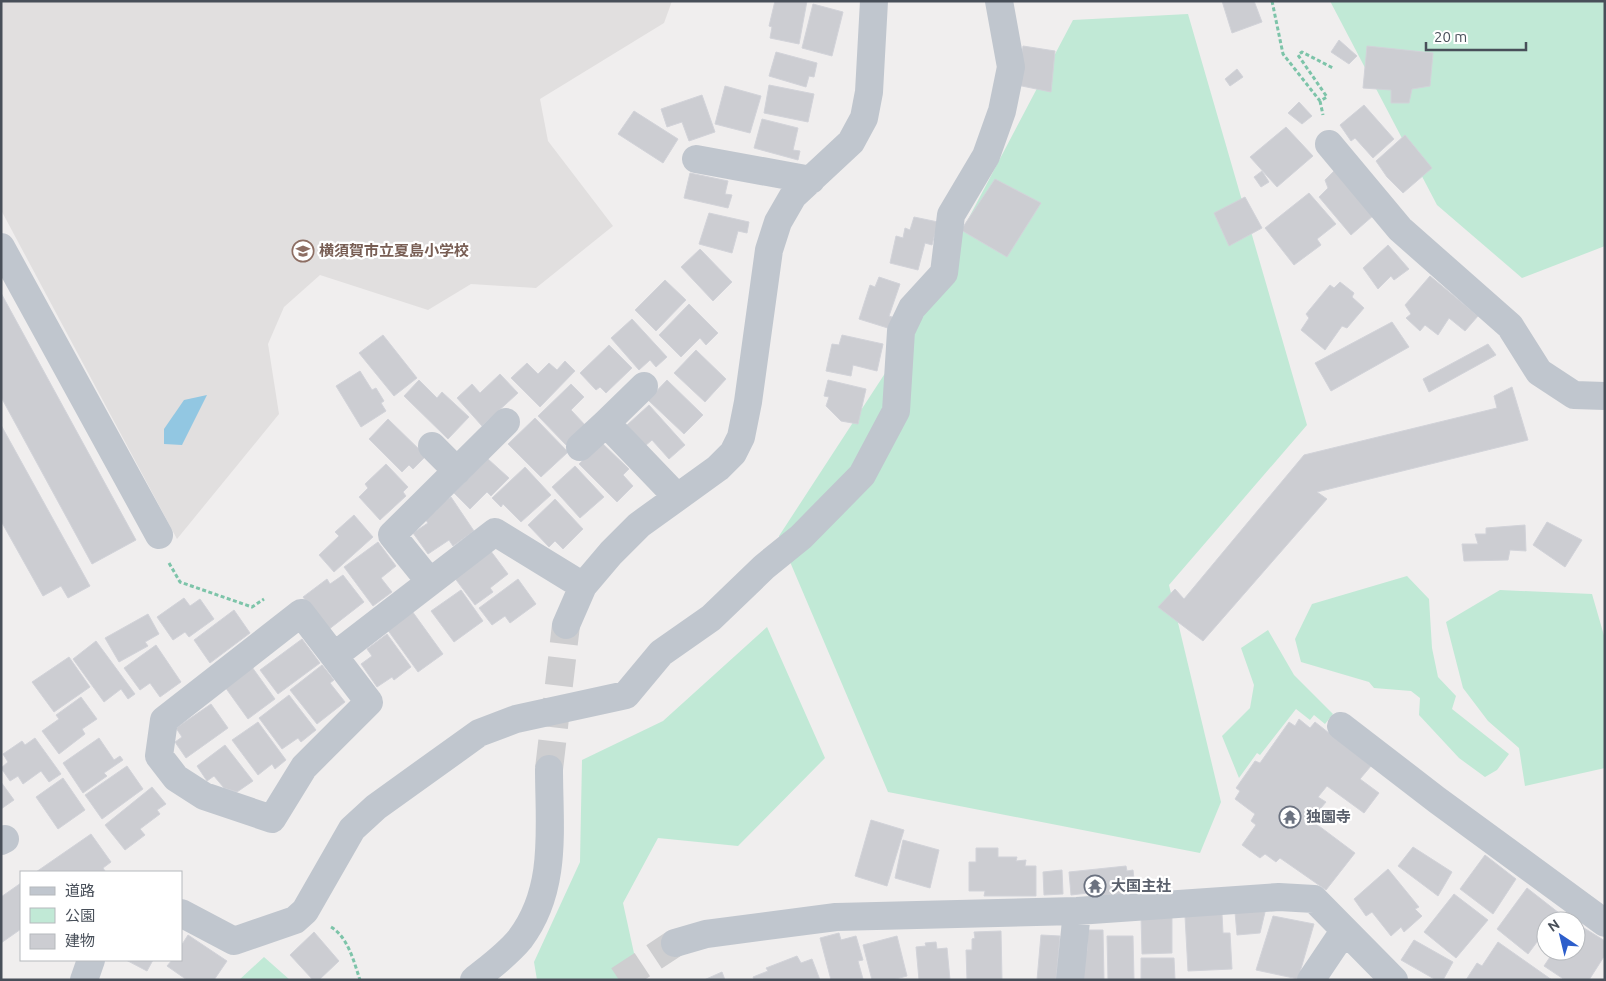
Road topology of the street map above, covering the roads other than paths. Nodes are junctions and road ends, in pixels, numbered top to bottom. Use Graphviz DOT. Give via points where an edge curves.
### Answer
graph roads {
  1 [pos="874,1"];
  2 [pos="998,1"];
  3 [pos="1329,144"];
  4 [pos="696,159"];
  5 [pos="811,180"];
  6 [pos="1,247"];
  7 [pos="644,386"];
  8 [pos="1605,396"];
  9 [pos="506,422"];
  10 [pos="606,422"];
  11 [pos="432,446"];
  12 [pos="580,447"];
  13 [pos="457,471"];
  14 [pos="676,497"];
  15 [pos="159,535"];
  16 [pos="430,582"];
  17 [pos="583,586"];
  18 [pos="566,625"];
  19 [pos="334,656"];
  20 [pos="1341,726"];
  21 [pos="549,768"];
  22 [pos="1078,911"];
  23 [pos="182,913"];
  24 [pos="1605,923"];
  25 [pos="1344,931"];
  26 [pos="675,943"];
  27 [pos="91,961"];
  28 [pos="84,980"];
  29 [pos="474,980"];
  30 [pos="1070,980"];
  31 [pos="1311,980"];
  32 [pos="1394,980"];
  1 -- 5 [label="street" via="869,92 864,118 851,142"];
  2 -- 23 [label="street" via="1011,68 1002,111 986,156 951,215 944,274 912,308 901,331 896,411 862,475 711,618 661,653 626,694 516,719 479,733 376,807 352,829 305,911 295,920 234,941"];
  3 -- 8 [label="street" via="1400,228 1510,326 1539,372 1574,395"];
  4 -- 5 [label="street"];
  5 -- 14 [label="street" via="793,196 778,222 769,250 742,437 733,453 718,468"];
  6 -- 15 [label="street"];
  7 -- 10 [label="street"];
  9 -- 13 [label="street"];
  10 -- 12 [label="street"];
  10 -- 14 [label="street"];
  11 -- 13 [label="street"];
  13 -- 16 [label="street" via="392,535"];
  14 -- 17 [label="street" via="639,525"];
  16 -- 17 [label="street" via="495,532"];
  16 -- 19 [label="street"];
  17 -- 18 [label="street"];
  19 -- 19 [label="street" via="370,702 304,767 272,819 204,796 176,778 159,756 164,720 301,613"];
  20 -- 24 [label="street"];
  21 -- 29 [label="street" via="546,885 537,910 520,938"];
  22 -- 25 [label="street" via="1279,897 1314,899"];
  22 -- 26 [label="street" via="836,917 706,934"];
  22 -- 30 [label="street"];
  25 -- 31 [label="street"];
  25 -- 32 [label="street"];
  27 -- 28 [label="street"];
}
